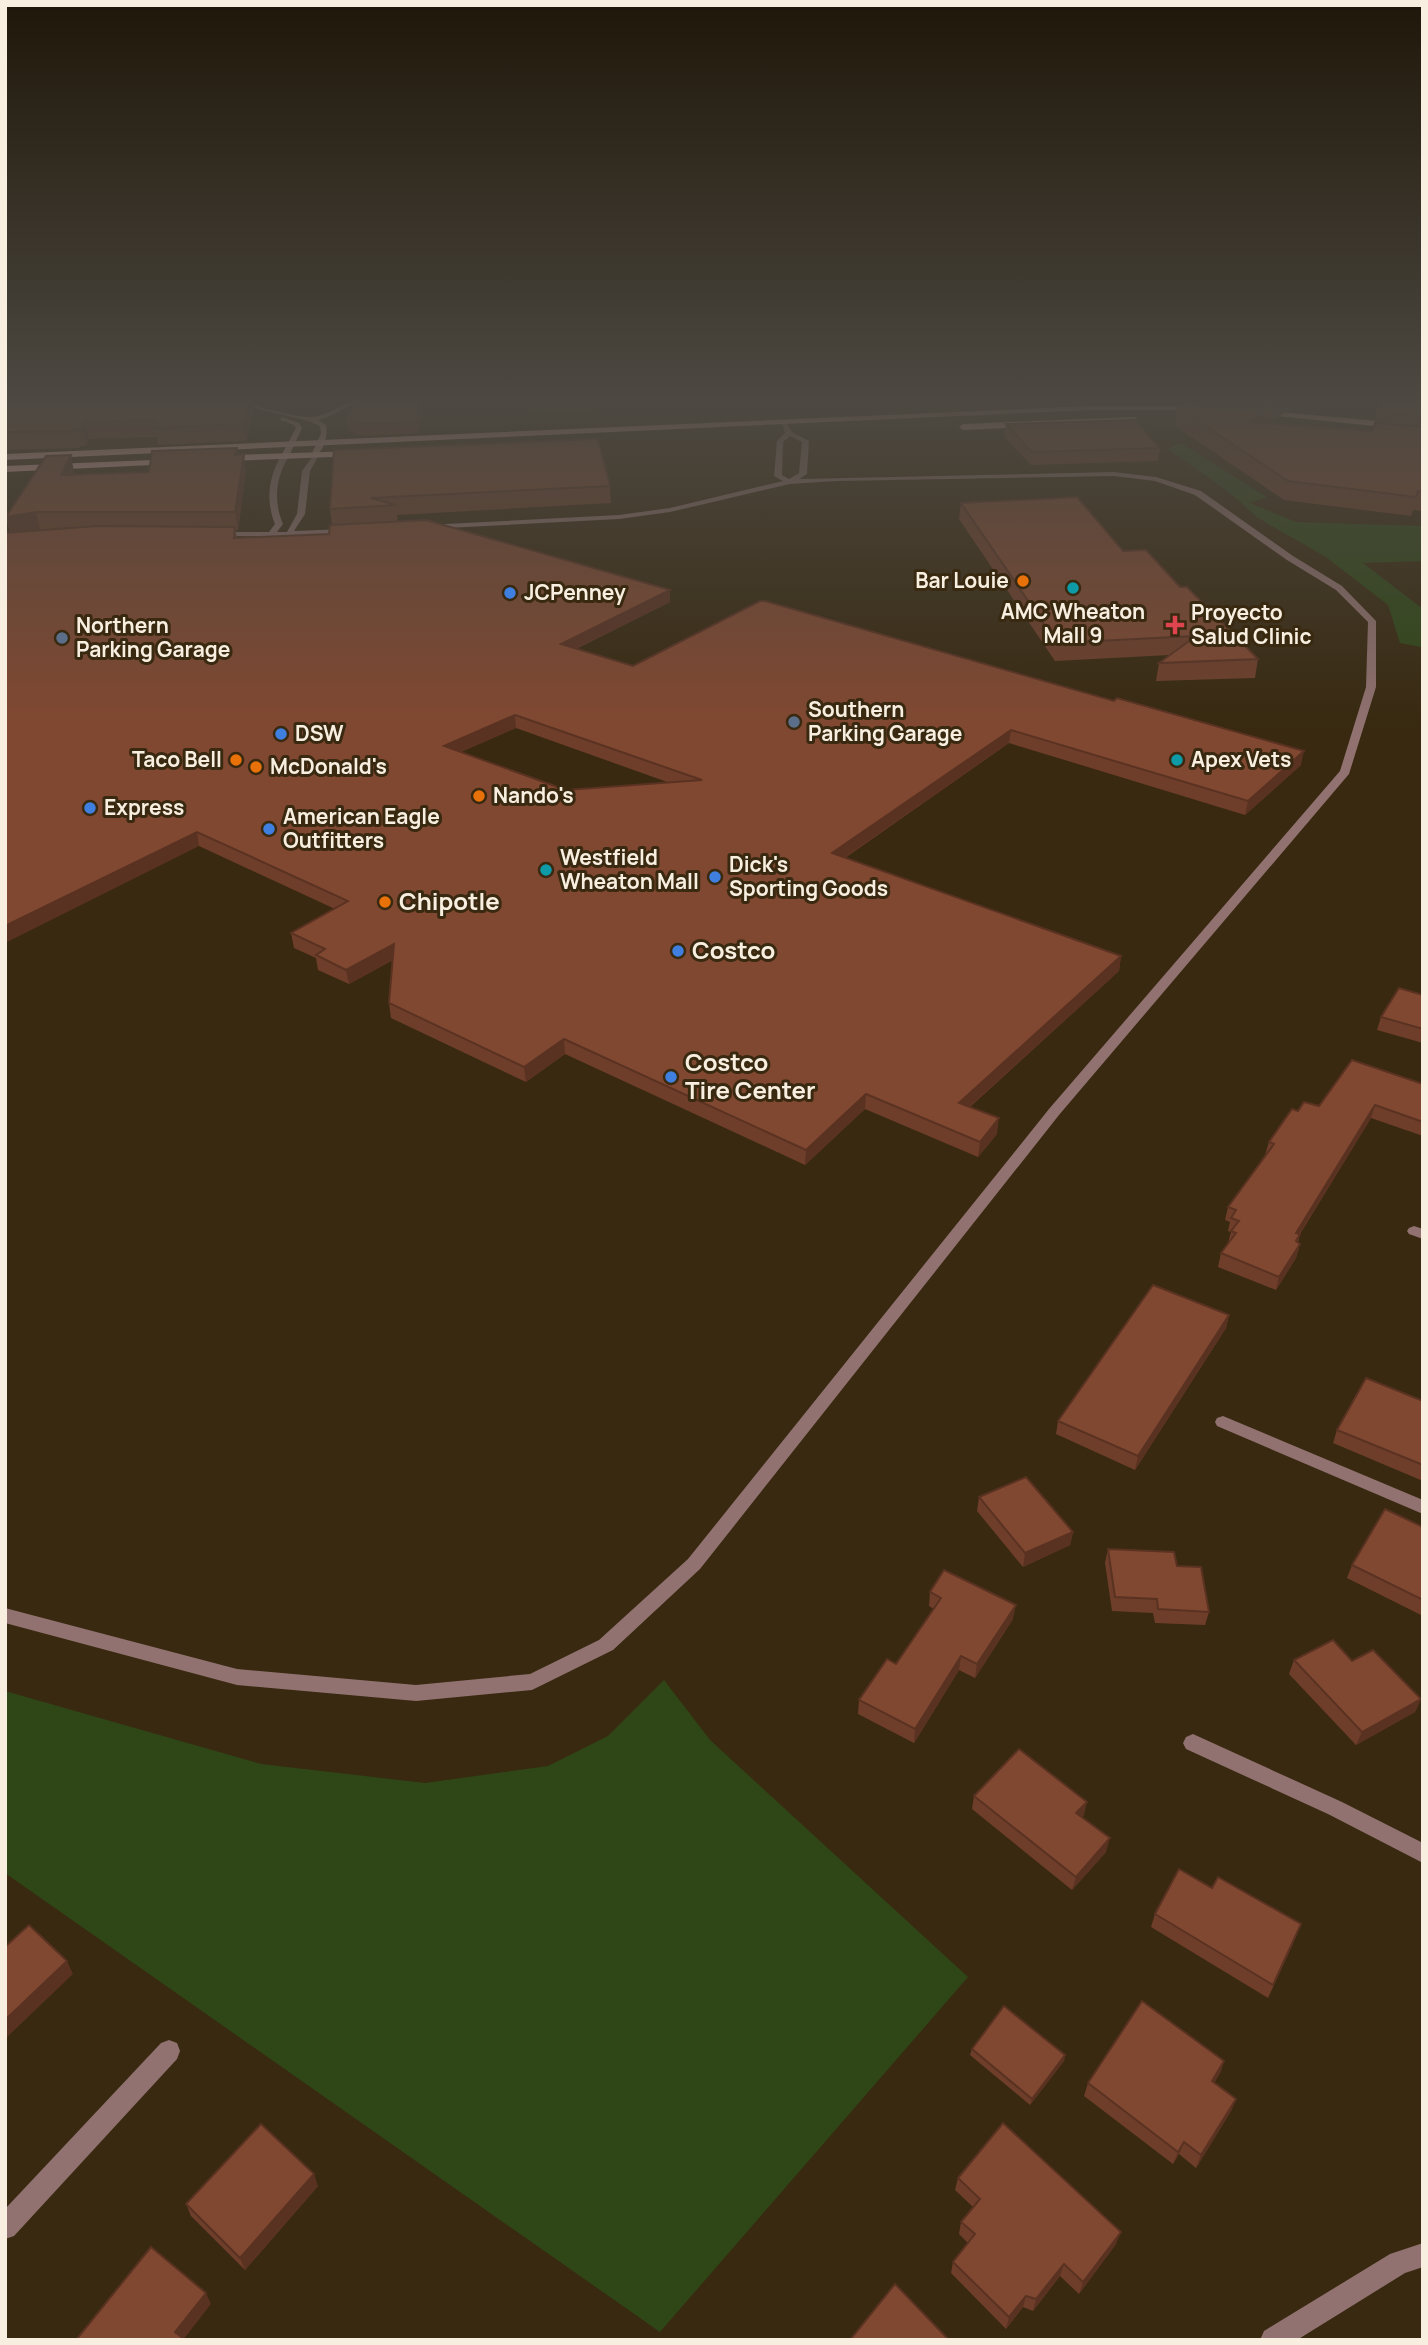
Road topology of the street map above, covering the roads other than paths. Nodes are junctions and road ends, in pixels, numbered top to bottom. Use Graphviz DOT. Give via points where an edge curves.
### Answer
graph roads {
  1 [pos="275,510"];
  2 [pos="301,510"];
  3 [pos="667,510"];
  4 [pos="1223,510"];
  5 [pos="414,527"];
  6 [pos="353,530"];
  7 [pos="209,534"];
  8 [pos="271,534"];
  9 [pos="289,534"];
  10 [pos="1223,1422"];
  11 [pos="1423,1507"];
  12 [pos="5,1615"];
  13 [pos="1193,1743"];
  14 [pos="1423,1854"];
  15 [pos="169,2051"];
  16 [pos="5,2227"];
  17 [pos="1423,2255"];
  18 [pos="1273,2340"];
  1 -- 8 [label="street" via="279,524"];
  2 -- 9 [label="street"];
  3 -- 5 [label="street"];
  4 -- 12 [label="street" via="1339,588 1372,621 1371,687 1345,772 1054,1112 694,1564 606,1645 532,1682 416,1693 237,1677"];
  6 -- 9 [label="street"];
  7 -- 8 [label="street"];
  8 -- 9 [label="street"];
  10 -- 11 [label="street"];
  13 -- 14 [label="street"];
  15 -- 16 [label="street"];
  17 -- 18 [label="street" via="1399,2263"];
}
